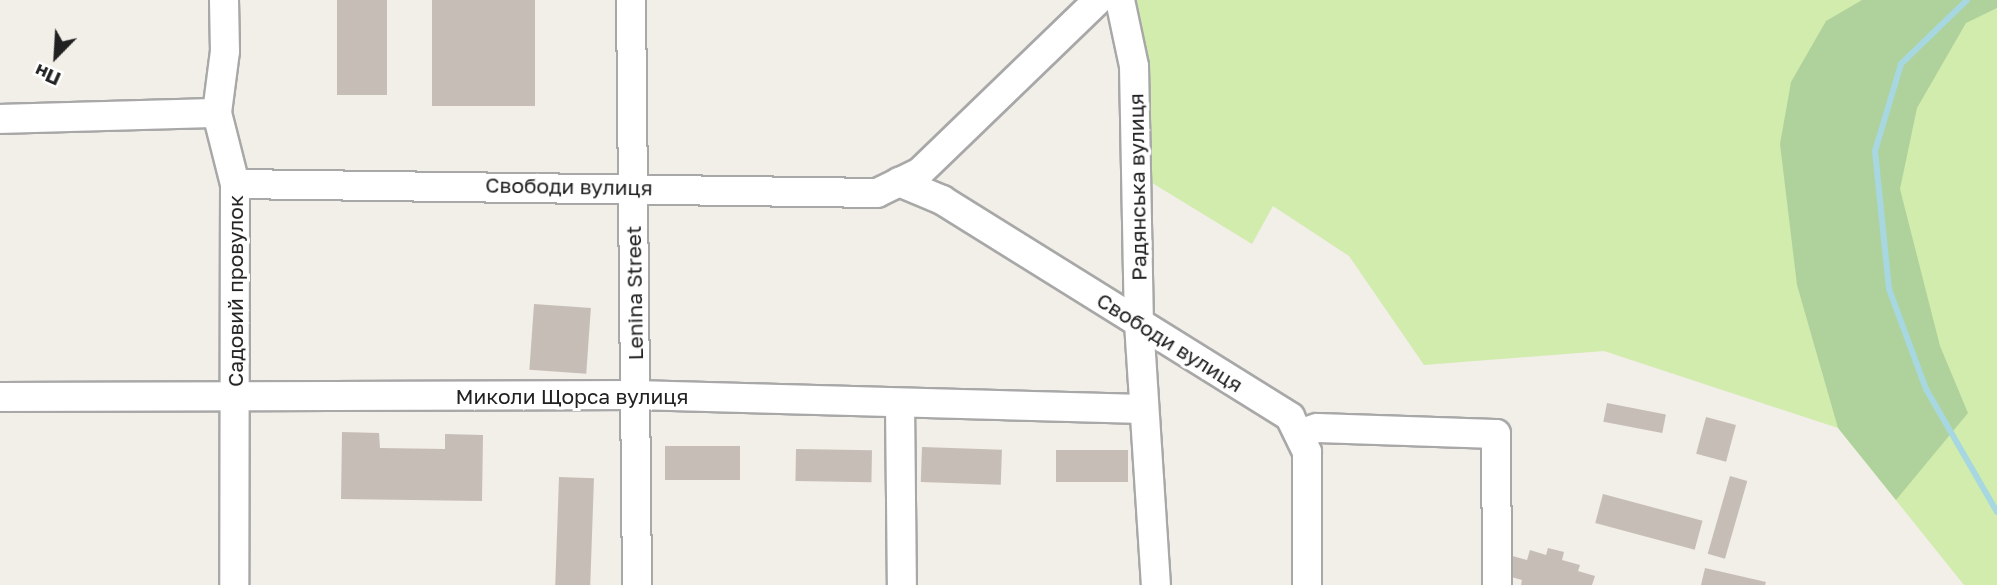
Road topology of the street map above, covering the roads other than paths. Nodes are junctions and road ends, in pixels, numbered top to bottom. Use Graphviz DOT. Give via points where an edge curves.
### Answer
graph roads {
  1 [pos="224,0"];
  2 [pos="631,0"];
  3 [pos="1098,0"];
  4 [pos="1120,0"];
  5 [pos="217,113"];
  6 [pos="0,119"];
  7 [pos="900,182"];
  8 [pos="235,184"];
  9 [pos="633,187"];
  10 [pos="1139,323"];
  11 [pos="635,395"];
  12 [pos="234,396"];
  13 [pos="0,397"];
  14 [pos="900,403"];
  15 [pos="1143,409"];
  16 [pos="1301,433"];
  17 [pos="234,585"];
  18 [pos="637,585"];
  19 [pos="902,585"];
  20 [pos="1156,585"];
  21 [pos="1307,585"];
  22 [pos="1497,585"];
  1 -- 5 [label="street, Садовий провулок" via="225,51"];
  2 -- 9 [label="street, Lenina Street"];
  3 -- 7 [label="street, Свободи вулиця" via="919,172"];
  4 -- 10 [label="street, Радянська вулиця" via="1134,66"];
  5 -- 6 [label="street"];
  5 -- 8 [label="street, Садовий провулок"];
  7 -- 9 [label="street, Свободи вулиця" via="877,193"];
  7 -- 10 [label="street, Свободи вулиця" via="942,200"];
  8 -- 9 [label="street, Свободи вулиця"];
  8 -- 12 [label="street, Садовий провулок"];
  9 -- 11 [label="street, Lenina Street"];
  10 -- 15 [label="street, Радянська вулиця"];
  10 -- 16 [label="street, Свободи вулиця" via="1290,417"];
  11 -- 12 [label="street, Миколи Щорса вулиця"];
  11 -- 14 [label="street, Миколи Щорса вулиця"];
  11 -- 18 [label="street, Lenina Street"];
  12 -- 13 [label="street, Миколи Щорса вулиця"];
  12 -- 17 [label="street, Садовий провулок"];
  14 -- 15 [label="street, Миколи Щорса вулиця"];
  14 -- 19 [label="street"];
  15 -- 20 [label="street, Радянська вулиця"];
  16 -- 21 [label="street" via="1307,452"];
  16 -- 22 [label="street" via="1317,428 1496,434"];
}
